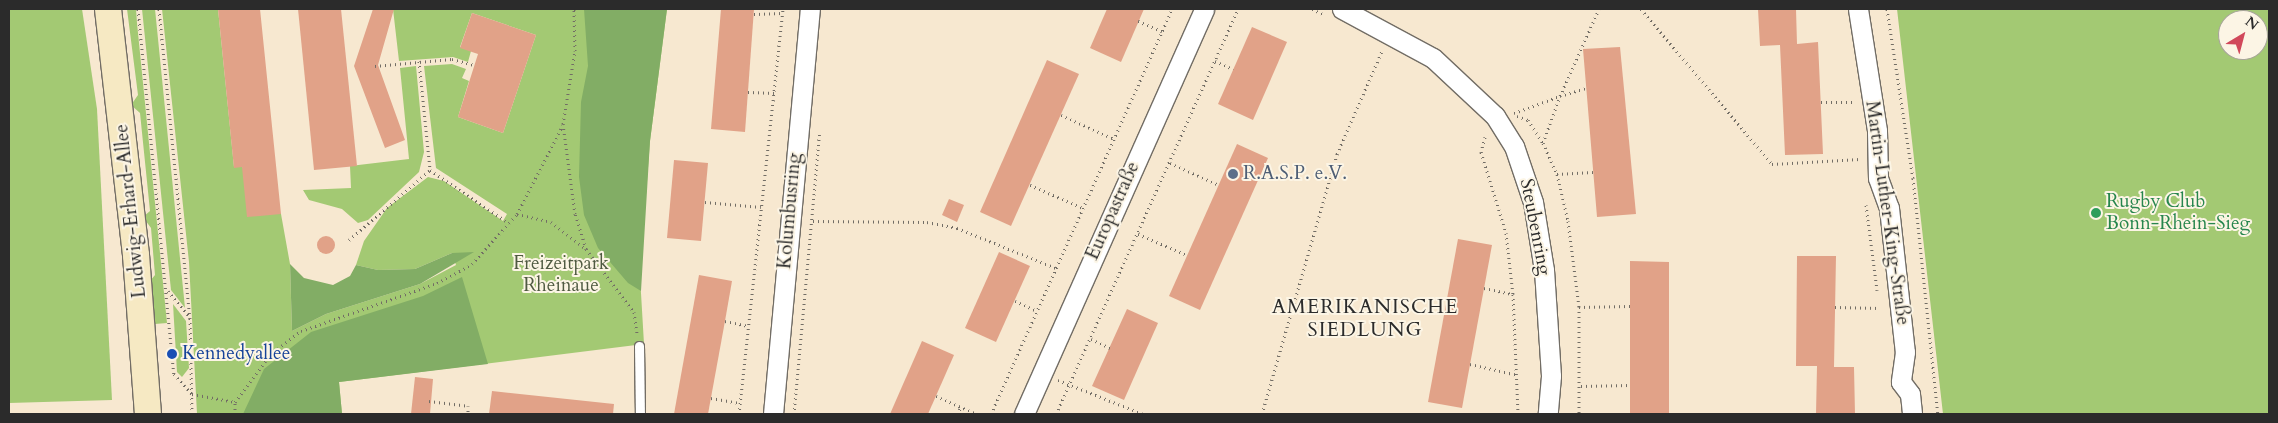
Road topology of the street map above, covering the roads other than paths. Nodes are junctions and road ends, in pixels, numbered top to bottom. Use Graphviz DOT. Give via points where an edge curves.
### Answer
graph roads {
  1 [pos="108,9"];
  2 [pos="810,9"];
  3 [pos="1204,9"];
  4 [pos="1342,9"];
  5 [pos="1858,9"];
  6 [pos="639,346"];
  7 [pos="148,414"];
  8 [pos="640,414"];
  9 [pos="773,414"];
  10 [pos="1024,414"];
  11 [pos="1548,414"];
  12 [pos="1912,414"];
  1 -- 7 [label="main road, Ludwig-Erhard-Allee" via="136,255"];
  2 -- 9 [label="street, Kolumbusring"];
  3 -- 10 [label="street, Europastraße"];
  4 -- 11 [label="street, Steubenring" via="1433,58 1495,116 1514,146 1533,202 1544,270 1551,376"];
  5 -- 12 [label="street, Martin-Luther-King-Straße" via="1877,131 1878,178 1890,218 1905,352 1901,382 1910,394"];
  6 -- 8 [label="lane"];
}
